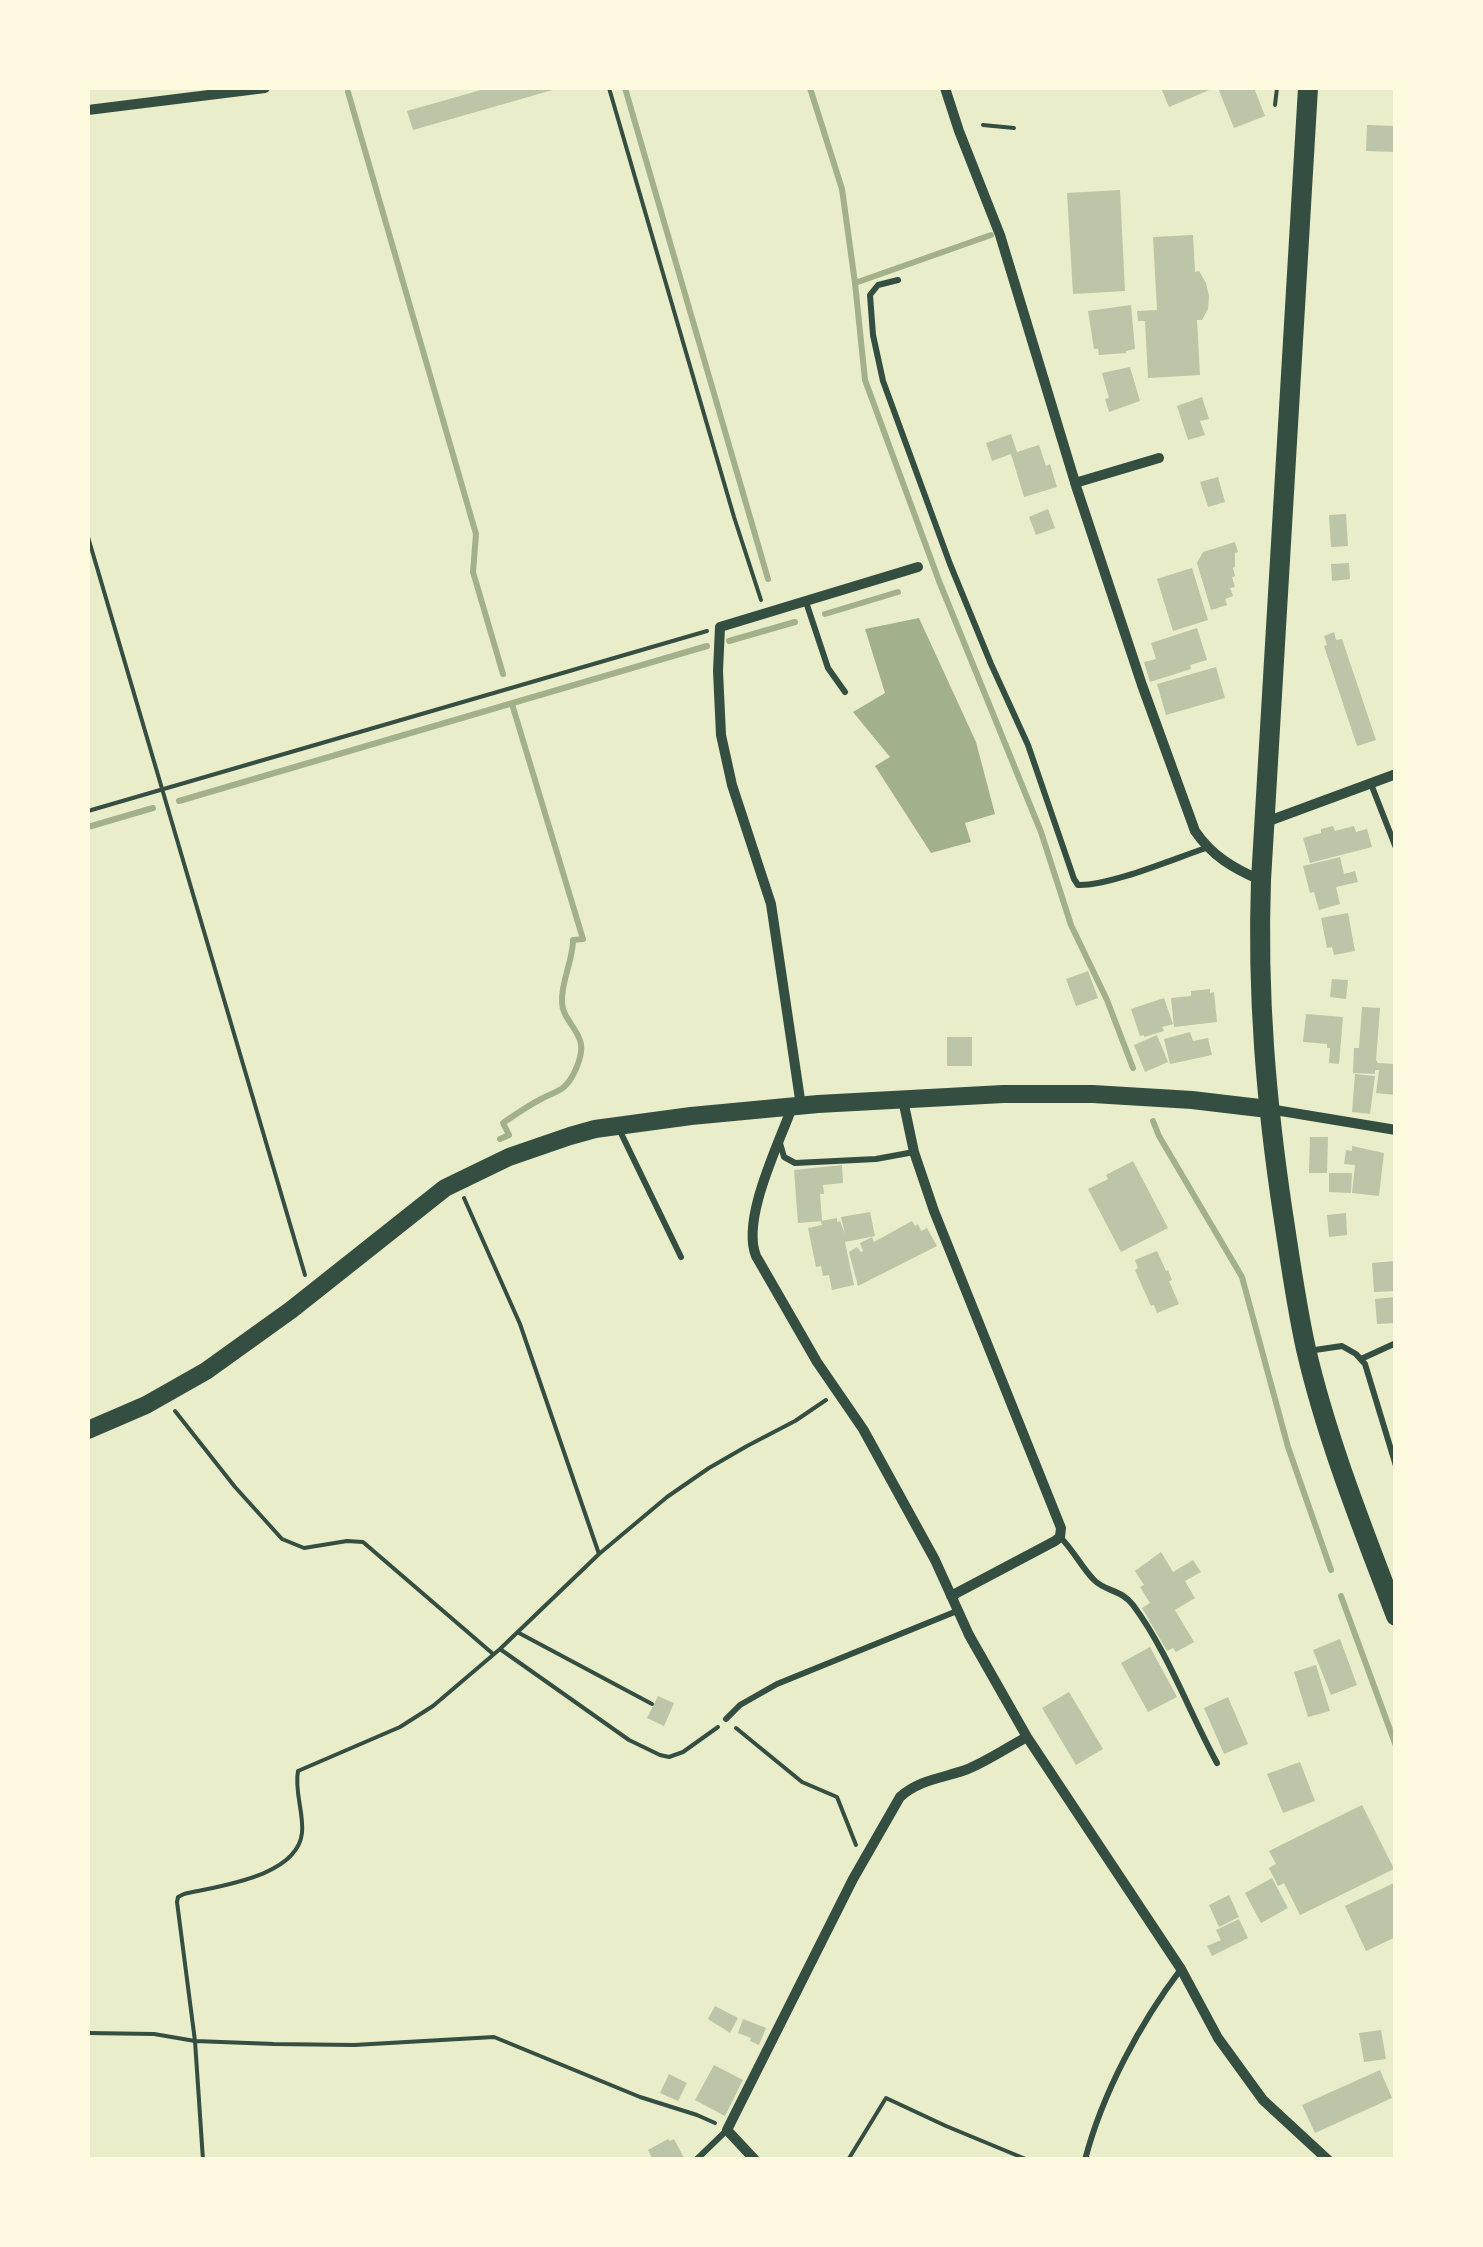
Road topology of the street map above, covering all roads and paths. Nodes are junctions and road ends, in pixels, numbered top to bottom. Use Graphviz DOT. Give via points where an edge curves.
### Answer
graph roads {
  1 [pos="265,88"];
  2 [pos="609,88"];
  3 [pos="945,88"];
  4 [pos="1277,88"];
  5 [pos="1308,88"];
  6 [pos="1276,104"];
  7 [pos="88,110"];
  8 [pos="983,126"];
  9 [pos="1014,128"];
  10 [pos="898,280"];
  11 [pos="1160,458"];
  12 [pos="1075,483"];
  13 [pos="88,537"];
  14 [pos="918,567"];
  15 [pos="806,602"];
  16 [pos="766,614"];
  17 [pos="720,627"];
  18 [pos="845,692"];
  19 [pos="1396,774"];
  20 [pos="1370,783"];
  21 [pos="163,789"];
  22 [pos="88,811"];
  23 [pos="1265,823"];
  24 [pos="1206,848"];
  25 [pos="1396,848"];
  26 [pos="1261,880"];
  27 [pos="904,1100"];
  28 [pos="796,1106"];
  29 [pos="1268,1109"];
  30 [pos="617,1126"];
  31 [pos="1396,1130"];
  32 [pos="780,1142"];
  33 [pos="914,1152"];
  34 [pos="458,1181"];
  35 [pos="681,1257"];
  36 [pos="311,1294"];
  37 [pos="1396,1343"];
  38 [pos="1307,1351"];
  39 [pos="1360,1359"];
  40 [pos="838,1392"];
  41 [pos="164,1395"];
  42 [pos="88,1430"];
  43 [pos="1396,1434"];
  44 [pos="1386,1437"];
  45 [pos="1396,1466"];
  46 [pos="1060,1537"];
  47 [pos="600,1554"];
  48 [pos="951,1596"];
  49 [pos="957,1611"];
  50 [pos="1396,1616"];
  51 [pos="518,1632"];
  52 [pos="500,1649"];
  53 [pos="494,1654"];
  54 [pos="652,1704"];
  55 [pos="726,1719"];
  56 [pos="1027,1737"];
  57 [pos="1217,1763"];
  58 [pos="863,1862"];
  59 [pos="1180,1970"];
  60 [pos="88,2033"];
  61 [pos="195,2041"];
  62 [pos="727,2130"];
  63 [pos="203,2160"];
  64 [pos="696,2160"];
  65 [pos="755,2160"];
  66 [pos="848,2160"];
  67 [pos="1028,2160"];
  68 [pos="1086,2160"];
  69 [pos="1328,2160"];
  1 -- 7 [label="street"];
  2 -- 16 [label="path"];
  3 -- 12 [label="street" via="1000,235"];
  4 -- 6 [label="path"];
  5 -- 23 [label="highway"];
  8 -- 9 [label="path"];
  10 -- 24 [label="lane" via="878,284 870,295 883,382 950,564 1028,745 1074,879 1084,886 1105,882"];
  11 -- 12 [label="street"];
  12 -- 24 [label="street" via="1148,703"];
  13 -- 21 [label="path"];
  14 -- 15 [label="street"];
  15 -- 16 [label="street"];
  15 -- 18 [label="lane" via="828,668"];
  16 -- 17 [label="street"];
  17 -- 21 [label="path"];
  17 -- 28 [label="street" via="721,735 771,904"];
  19 -- 20 [label="street"];
  20 -- 23 [label="street"];
  20 -- 25 [label="lane"];
  21 -- 22 [label="path"];
  21 -- 36 [label="path"];
  23 -- 26 [label="highway"];
  24 -- 26 [label="street"];
  26 -- 29 [label="highway"];
  27 -- 28 [label="main road"];
  27 -- 29 [label="main road" via="1062,1093"];
  27 -- 33 [label="street"];
  28 -- 30 [label="main road"];
  28 -- 32 [label="street"];
  29 -- 31 [label="street"];
  29 -- 38 [label="highway"];
  30 -- 34 [label="main road" via="542,1144"];
  30 -- 35 [label="lane"];
  32 -- 33 [label="lane" via="784,1157 795,1164"];
  32 -- 40 [label="street" via="760,1195 752,1246"];
  33 -- 46 [label="street" via="1059,1520"];
  34 -- 36 [label="main road"];
  34 -- 47 [label="path" via="520,1324"];
  36 -- 41 [label="main road"];
  37 -- 39 [label="lane"];
  38 -- 39 [label="lane" via="1342,1346"];
  38 -- 50 [label="highway"];
  39 -- 44 [label="lane"];
  40 -- 47 [label="path" via="709,1468"];
  40 -- 48 [label="street"];
  41 -- 42 [label="main road"];
  41 -- 53 [label="path" via="282,1540 304,1548 363,1542"];
  43 -- 44 [label="lane"];
  44 -- 45 [label="lane"];
  46 -- 48 [label="street"];
  46 -- 57 [label="lane" via="1095,1582 1124,1595 1136,1609"];
  47 -- 51 [label="path"];
  48 -- 49 [label="street"];
  49 -- 55 [label="lane" via="777,1684"];
  49 -- 56 [label="street"];
  51 -- 52 [label="path"];
  51 -- 54 [label="path"];
  52 -- 53 [label="path"];
  52 -- 55 [label="path" via="660,1756 684,1752"];
  53 -- 61 [label="path" via="410,1721 298,1771 302,1830 288,1859 258,1875 178,1897"];
  55 -- 58 [label="path" via="802,1782 837,1798"];
  56 -- 58 [label="street" via="969,1768 908,1789"];
  56 -- 59 [label="street"];
  58 -- 62 [label="street"];
  59 -- 68 [label="lane" via="1126,2054"];
  59 -- 69 [label="street" via="1243,2075"];
  60 -- 61 [label="path"];
  61 -- 62 [label="path" via="354,2045 494,2037"];
  61 -- 63 [label="path"];
  62 -- 64 [label="lane"];
  62 -- 65 [label="street"];
  66 -- 67 [label="path" via="886,2098"];
}
